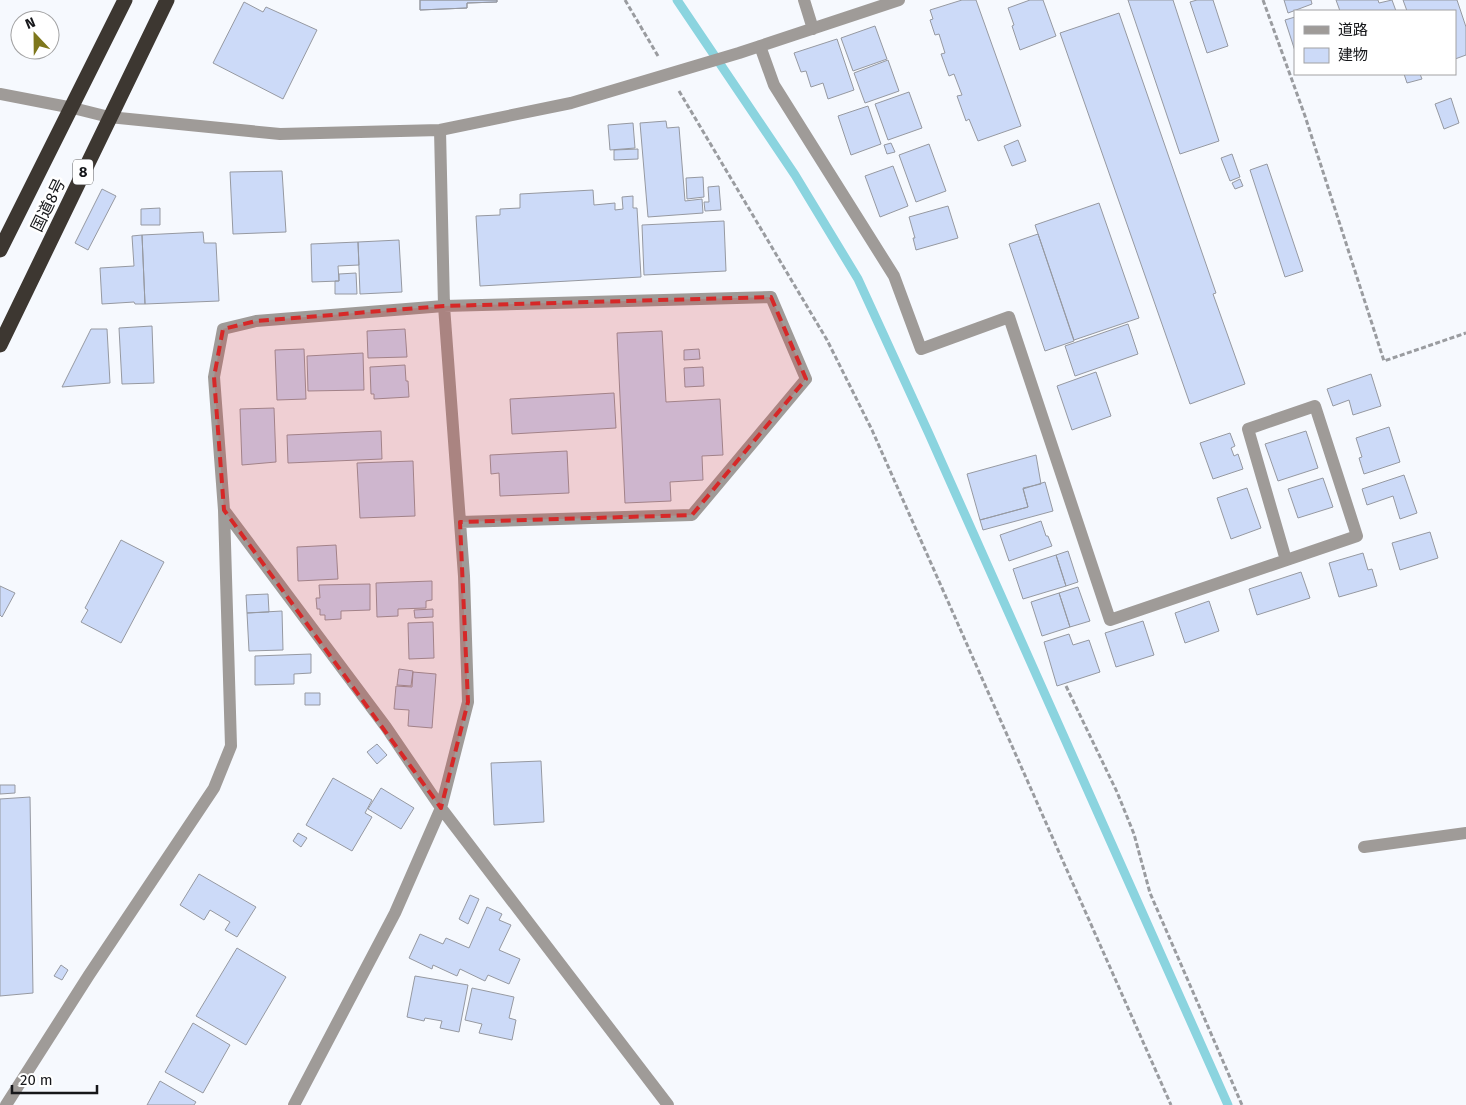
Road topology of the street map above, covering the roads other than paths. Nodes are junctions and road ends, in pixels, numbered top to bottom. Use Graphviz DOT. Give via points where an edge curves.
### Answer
graph roads {
  1 [pos="125,0"];
  2 [pos="167,0"];
  3 [pos="804,0"];
  4 [pos="899,0"];
  5 [pos="813,29"];
  6 [pos="760,46"];
  7 [pos="0,94"];
  8 [pos="73,108"];
  9 [pos="109,117"];
  10 [pos="440,130"];
  11 [pos="0,250"];
  12 [pos="444,306"];
  13 [pos="0,345"];
  14 [pos="224,510"];
  15 [pos="460,522"];
  16 [pos="1286,560"];
  17 [pos="441,808"];
  18 [pos="1466,833"];
  19 [pos="1364,847"];
  20 [pos="6,1105"];
  21 [pos="294,1105"];
  22 [pos="668,1105"];
  1 -- 8 [label="highway, 国道8号 / 8"];
  2 -- 9 [label="highway, 国道8号 / 8"];
  3 -- 5 [label="street"];
  4 -- 5 [label="street"];
  5 -- 6 [label="street"];
  6 -- 10 [label="street" via="571,102"];
  6 -- 16 [label="street" via="774,85 894,276 921,349 1009,317 1110,620"];
  7 -- 8 [label="street"];
  8 -- 9 [label="street"];
  8 -- 11 [label="highway, 国道8号 / 8"];
  9 -- 10 [label="street" via="280,134"];
  9 -- 13 [label="highway, 国道8号 / 8"];
  10 -- 12 [label="street"];
  12 -- 14 [label="street" via="256,321 223,330 214,377"];
  12 -- 15 [label="street"];
  12 -- 15 [label="street" via="770,297 806,379 692,515"];
  14 -- 17 [label="street" via="386,728"];
  14 -- 20 [label="street" via="231,746 214,788"];
  15 -- 17 [label="street" via="468,702"];
  16 -- 16 [label="street" via="1357,536 1315,406 1248,429"];
  17 -- 21 [label="street" via="395,913"];
  17 -- 22 [label="street"];
  18 -- 19 [label="street"];
}
